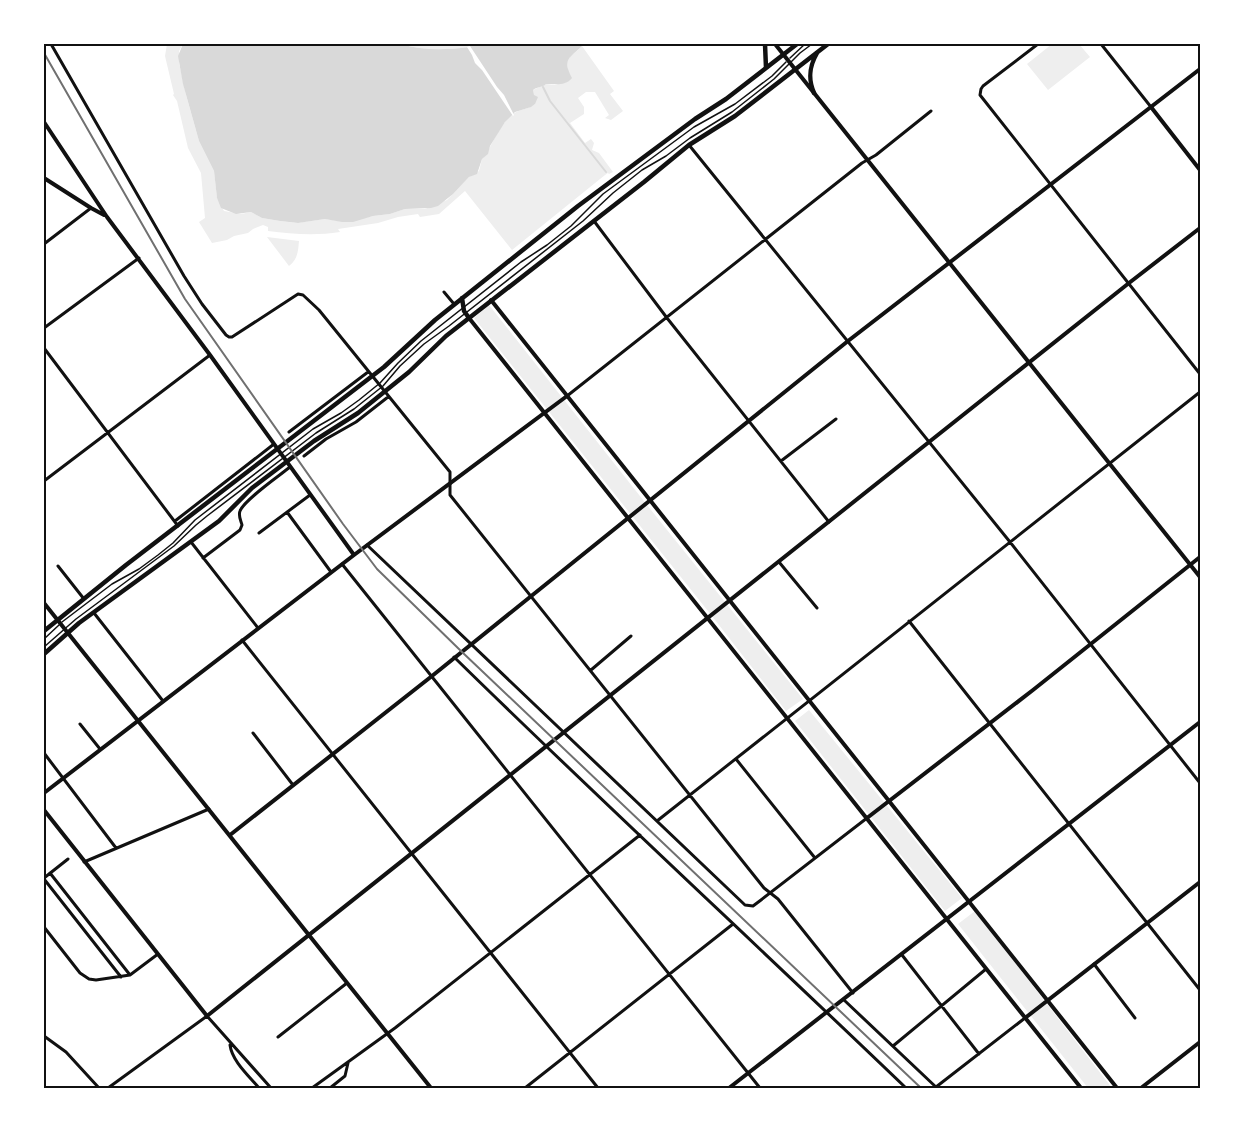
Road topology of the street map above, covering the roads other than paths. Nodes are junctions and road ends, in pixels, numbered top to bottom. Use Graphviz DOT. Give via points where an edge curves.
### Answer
graph roads {
  1 [pos="51,44"];
  2 [pos="765,44"];
  3 [pos="775,44"];
  4 [pos="797,44"];
  5 [pos="806,44"];
  6 [pos="812,44"];
  7 [pos="828,44"];
  8 [pos="1038,44"];
  9 [pos="1101,44"];
  10 [pos="820,50"];
  11 [pos="783,54"];
  12 [pos="789,62"];
  13 [pos="766,68"];
  14 [pos="795,69"];
  15 [pos="1200,69"];
  16 [pos="814,93"];
  17 [pos="1151,107"];
  18 [pos="931,111"];
  19 [pos="44,122"];
  20 [pos="689,145"];
  21 [pos="867,160"];
  22 [pos="1200,170"];
  23 [pos="44,178"];
  24 [pos="1051,184"];
  25 [pos="95,200"];
  26 [pos="91,208"];
  27 [pos="107,217"];
  28 [pos="594,221"];
  29 [pos="1200,228"];
  30 [pos="766,239"];
  31 [pos="44,244"];
  32 [pos="139,258"];
  33 [pos="949,262"];
  34 [pos="1129,283"];
  35 [pos="444,292"];
  36 [pos="462,298"];
  37 [pos="491,300"];
  38 [pos="454,304"];
  39 [pos="466,313"];
  40 [pos="667,318"];
  41 [pos="44,328"];
  42 [pos="848,341"];
  43 [pos="44,348"];
  44 [pos="210,354"];
  45 [pos="1030,363"];
  46 [pos="370,374"];
  47 [pos="1200,374"];
  48 [pos="381,388"];
  49 [pos="1200,392"];
  50 [pos="567,396"];
  51 [pos="388,397"];
  52 [pos="545,414"];
  53 [pos="836,419"];
  54 [pos="748,420"];
  55 [pos="108,432"];
  56 [pos="289,432"];
  57 [pos="929,442"];
  58 [pos="275,446"];
  59 [pos="304,456"];
  60 [pos="781,461"];
  61 [pos="1110,463"];
  62 [pos="289,466"];
  63 [pos="44,481"];
  64 [pos="449,484"];
  65 [pos="310,495"];
  66 [pos="650,500"];
  67 [pos="287,512"];
  68 [pos="628,518"];
  69 [pos="829,522"];
  70 [pos="177,523"];
  71 [pos="259,533"];
  72 [pos="191,542"];
  73 [pos="1010,542"];
  74 [pos="368,544"];
  75 [pos="354,555"];
  76 [pos="1200,557"];
  77 [pos="203,558"];
  78 [pos="779,562"];
  79 [pos="342,564"];
  80 [pos="1191,565"];
  81 [pos="58,566"];
  82 [pos="331,572"];
  83 [pos="1200,577"];
  84 [pos="531,596"];
  85 [pos="84,599"];
  86 [pos="730,601"];
  87 [pos="44,603"];
  88 [pos="816,608"];
  89 [pos="94,613"];
  90 [pos="708,618"];
  91 [pos="909,621"];
  92 [pos="59,622"];
  93 [pos="258,628"];
  94 [pos="44,631"];
  95 [pos="66,631"];
  96 [pos="632,636"];
  97 [pos="44,639"];
  98 [pos="242,640"];
  99 [pos="471,644"];
  100 [pos="1091,644"];
  101 [pos="44,647"];
  102 [pos="44,654"];
  103 [pos="454,657"];
  104 [pos="591,670"];
  105 [pos="432,676"];
  106 [pos="610,695"];
  107 [pos="809,700"];
  108 [pos="163,701"];
  109 [pos="787,718"];
  110 [pos="138,720"];
  111 [pos="1200,722"];
  112 [pos="989,723"];
  113 [pos="80,724"];
  114 [pos="564,732"];
  115 [pos="253,733"];
  116 [pos="1171,745"];
  117 [pos="546,747"];
  118 [pos="100,749"];
  119 [pos="44,753"];
  120 [pos="332,754"];
  121 [pos="735,759"];
  122 [pos="510,774"];
  123 [pos="63,778"];
  124 [pos="1200,783"];
  125 [pos="293,785"];
  126 [pos="44,793"];
  127 [pos="690,795"];
  128 [pos="888,800"];
  129 [pos="209,809"];
  130 [pos="44,813"];
  131 [pos="867,818"];
  132 [pos="657,821"];
  133 [pos="1069,825"];
  134 [pos="230,835"];
  135 [pos="640,835"];
  136 [pos="116,848"];
  137 [pos="411,853"];
  138 [pos="815,858"];
  139 [pos="68,859"];
  140 [pos="84,862"];
  141 [pos="50,873"];
  142 [pos="590,874"];
  143 [pos="44,879"];
  144 [pos="1200,882"];
  145 [pos="770,893"];
  146 [pos="970,903"];
  147 [pos="948,920"];
  148 [pos="1147,923"];
  149 [pos="733,924"];
  150 [pos="44,927"];
  151 [pos="309,935"];
  152 [pos="490,953"];
  153 [pos="158,954"];
  154 [pos="902,955"];
  155 [pos="1094,964"];
  156 [pos="986,969"];
  157 [pos="670,974"];
  158 [pos="130,975"];
  159 [pos="121,977"];
  160 [pos="347,983"];
  161 [pos="1200,990"];
  162 [pos="853,993"];
  163 [pos="844,1000"];
  164 [pos="1048,1000"];
  165 [pos="941,1005"];
  166 [pos="827,1013"];
  167 [pos="207,1016"];
  168 [pos="1025,1018"];
  169 [pos="1136,1018"];
  170 [pos="387,1034"];
  171 [pos="44,1036"];
  172 [pos="278,1037"];
  173 [pos="1200,1042"];
  174 [pos="231,1043"];
  175 [pos="892,1046"];
  176 [pos="570,1053"];
  177 [pos="979,1054"];
  178 [pos="348,1063"];
  179 [pos="748,1074"];
  180 [pos="429,1087"];
  181 [pos="936,1088"];
  182 [pos="99,1089"];
  183 [pos="108,1089"];
  184 [pos="259,1089"];
  185 [pos="271,1089"];
  186 [pos="312,1089"];
  187 [pos="330,1089"];
  188 [pos="423,1089"];
  189 [pos="525,1089"];
  190 [pos="598,1089"];
  191 [pos="729,1089"];
  192 [pos="760,1089"];
  193 [pos="906,1089"];
  194 [pos="1081,1089"];
  195 [pos="1118,1089"];
  196 [pos="1141,1089"];
  1 -- 46 [label="street" via="184,276 226,335 232,337 298,294 320,312"];
  2 -- 13 [label="main road"];
  3 -- 11 [label="main road"];
  4 -- 11 [label="main road"];
  5 -- 12 [label="lane"];
  6 -- 12 [label="lane"];
  7 -- 10 [label="main road"];
  8 -- 24 [label="street" via="981,89 981,96"];
  9 -- 17 [label="street"];
  10 -- 14 [label="main road"];
  10 -- 16 [label="main road" via="810,69"];
  11 -- 12 [label="main road"];
  11 -- 13 [label="main road"];
  12 -- 14 [label="main road"];
  12 -- 39 [label="lane" via="732,112 642,170"];
  12 -- 39 [label="lane" via="732,106 694,127 618,182"];
  13 -- 36 [label="main road" via="596,192"];
  14 -- 16 [label="main road"];
  14 -- 20 [label="main road" via="735,116"];
  15 -- 17 [label="main road"];
  16 -- 21 [label="main road"];
  17 -- 22 [label="main road"];
  17 -- 24 [label="main road"];
  18 -- 21 [label="street"];
  19 -- 25 [label="main road"];
  20 -- 28 [label="main road"];
  20 -- 30 [label="street"];
  21 -- 30 [label="street"];
  21 -- 33 [label="main road"];
  23 -- 26 [label="main road"];
  24 -- 33 [label="main road"];
  24 -- 34 [label="street"];
  25 -- 26 [label="main road"];
  25 -- 27 [label="main road"];
  26 -- 27 [label="main road"];
  26 -- 31 [label="street"];
  27 -- 32 [label="main road"];
  28 -- 37 [label="main road"];
  28 -- 40 [label="street"];
  29 -- 34 [label="main road"];
  30 -- 40 [label="street"];
  30 -- 42 [label="street"];
  32 -- 41 [label="street"];
  32 -- 44 [label="main road"];
  33 -- 42 [label="main road"];
  33 -- 45 [label="main road"];
  34 -- 45 [label="main road"];
  34 -- 47 [label="street"];
  35 -- 38 [label="street"];
  36 -- 38 [label="main road"];
  36 -- 39 [label="main road"];
  37 -- 39 [label="main road"];
  37 -- 50 [label="main road"];
  38 -- 46 [label="main road" via="395,358"];
  39 -- 48 [label="lane" via="424,344"];
  39 -- 48 [label="main road" via="409,372"];
  39 -- 48 [label="lane" via="401,359"];
  39 -- 52 [label="main road"];
  40 -- 50 [label="street"];
  40 -- 54 [label="street"];
  42 -- 54 [label="main road"];
  42 -- 57 [label="street"];
  43 -- 55 [label="street"];
  44 -- 55 [label="street"];
  44 -- 58 [label="main road"];
  45 -- 57 [label="main road"];
  45 -- 61 [label="main road"];
  46 -- 48 [label="street"];
  46 -- 56 [label="street"];
  46 -- 70 [label="main road"];
  48 -- 51 [label="street"];
  48 -- 72 [label="main road" via="352,417 258,484"];
  48 -- 92 [label="lane" via="313,429 195,520 158,555"];
  48 -- 95 [label="lane" via="311,436"];
  49 -- 61 [label="street"];
  50 -- 52 [label="main road"];
  50 -- 66 [label="main road"];
  51 -- 59 [label="street"];
  51 -- 64 [label="street" via="450,472"];
  52 -- 64 [label="main road"];
  52 -- 68 [label="main road"];
  53 -- 60 [label="street"];
  54 -- 60 [label="street"];
  54 -- 66 [label="main road"];
  55 -- 63 [label="street"];
  55 -- 70 [label="street"];
  57 -- 69 [label="main road"];
  57 -- 73 [label="street"];
  58 -- 62 [label="main road"];
  58 -- 70 [label="street"];
  60 -- 69 [label="street"];
  61 -- 73 [label="street"];
  61 -- 80 [label="main road"];
  62 -- 65 [label="main road"];
  62 -- 77 [label="street" via="241,509 240,530"];
  64 -- 74 [label="main road"];
  64 -- 84 [label="street" via="450,495"];
  65 -- 67 [label="street"];
  65 -- 75 [label="main road"];
  66 -- 68 [label="main road"];
  66 -- 86 [label="main road"];
  67 -- 71 [label="street"];
  67 -- 82 [label="street"];
  68 -- 84 [label="main road"];
  68 -- 90 [label="main road"];
  69 -- 78 [label="main road"];
  70 -- 85 [label="main road"];
  72 -- 77 [label="street"];
  72 -- 89 [label="main road"];
  73 -- 91 [label="street"];
  73 -- 100 [label="street"];
  74 -- 75 [label="main road"];
  74 -- 99 [label="street"];
  75 -- 79 [label="main road"];
  76 -- 80 [label="main road"];
  77 -- 93 [label="street"];
  78 -- 86 [label="main road"];
  78 -- 88 [label="street"];
  79 -- 82 [label="main road"];
  79 -- 105 [label="street"];
  80 -- 83 [label="main road"];
  80 -- 100 [label="main road"];
  81 -- 85 [label="street"];
  82 -- 93 [label="main road"];
  84 -- 99 [label="main road"];
  84 -- 104 [label="street"];
  85 -- 92 [label="main road"];
  86 -- 90 [label="main road"];
  86 -- 107 [label="main road"];
  87 -- 92 [label="main road"];
  89 -- 95 [label="main road"];
  89 -- 108 [label="street"];
  90 -- 106 [label="main road"];
  90 -- 109 [label="main road"];
  91 -- 107 [label="street"];
  91 -- 112 [label="street"];
  92 -- 94 [label="main road"];
  92 -- 95 [label="main road"];
  92 -- 97 [label="lane"];
  93 -- 98 [label="main road"];
  95 -- 101 [label="lane"];
  95 -- 102 [label="main road"];
  95 -- 110 [label="main road"];
  96 -- 104 [label="street"];
  98 -- 108 [label="main road"];
  98 -- 120 [label="street"];
  99 -- 103 [label="main road"];
  99 -- 114 [label="street"];
  100 -- 112 [label="main road"];
  100 -- 116 [label="street"];
  103 -- 105 [label="main road"];
  103 -- 117 [label="street"];
  104 -- 106 [label="street"];
  105 -- 120 [label="main road"];
  105 -- 122 [label="street"];
  106 -- 114 [label="main road"];
  106 -- 127 [label="street"];
  107 -- 109 [label="street"];
  107 -- 128 [label="main road"];
  108 -- 110 [label="main road"];
  109 -- 121 [label="street"];
  109 -- 131 [label="main road"];
  110 -- 118 [label="main road"];
  110 -- 129 [label="main road"];
  111 -- 116 [label="main road"];
  112 -- 128 [label="main road"];
  112 -- 133 [label="street"];
  113 -- 118 [label="street"];
  114 -- 117 [label="main road"];
  114 -- 132 [label="street"];
  115 -- 125 [label="street"];
  116 -- 124 [label="street"];
  116 -- 133 [label="main road"];
  117 -- 122 [label="main road"];
  117 -- 135 [label="street"];
  118 -- 123 [label="main road"];
  119 -- 123 [label="street"];
  120 -- 125 [label="main road"];
  120 -- 137 [label="street"];
  121 -- 127 [label="street"];
  121 -- 138 [label="street"];
  122 -- 137 [label="main road"];
  122 -- 142 [label="street"];
  123 -- 126 [label="main road"];
  123 -- 136 [label="street"];
  125 -- 134 [label="main road"];
  127 -- 132 [label="street"];
  127 -- 145 [label="street"];
  128 -- 131 [label="main road"];
  128 -- 146 [label="main road"];
  129 -- 134 [label="main road"];
  129 -- 136 [label="street"];
  130 -- 140 [label="main road"];
  131 -- 138 [label="street"];
  131 -- 147 [label="main road"];
  132 -- 145 [label="street" via="745,905 750,907"];
  133 -- 146 [label="main road"];
  133 -- 148 [label="street"];
  134 -- 151 [label="main road"];
  135 -- 142 [label="street"];
  135 -- 149 [label="street"];
  136 -- 140 [label="street"];
  137 -- 151 [label="main road"];
  137 -- 152 [label="street"];
  138 -- 145 [label="street"];
  139 -- 141 [label="street"];
  140 -- 153 [label="main road"];
  141 -- 143 [label="street"];
  141 -- 158 [label="street"];
  142 -- 152 [label="street"];
  142 -- 157 [label="street"];
  143 -- 159 [label="street"];
  144 -- 148 [label="main road"];
  145 -- 162 [label="street"];
  146 -- 147 [label="main road"];
  146 -- 164 [label="main road"];
  147 -- 154 [label="main road"];
  147 -- 156 [label="main road"];
  148 -- 155 [label="main road"];
  148 -- 161 [label="street"];
  149 -- 157 [label="street"];
  149 -- 166 [label="street"];
  150 -- 159 [label="street" via="83,976 93,980"];
  151 -- 160 [label="main road"];
  151 -- 167 [label="main road"];
  152 -- 170 [label="street"];
  152 -- 176 [label="street"];
  153 -- 158 [label="street"];
  153 -- 167 [label="main road"];
  154 -- 162 [label="main road"];
  154 -- 165 [label="street"];
  155 -- 164 [label="main road"];
  155 -- 169 [label="street"];
  156 -- 165 [label="street"];
  156 -- 168 [label="main road"];
  157 -- 176 [label="street"];
  157 -- 179 [label="street"];
  158 -- 159 [label="street"];
  160 -- 170 [label="main road"];
  160 -- 172 [label="street"];
  162 -- 163 [label="main road"];
  163 -- 166 [label="main road"];
  163 -- 175 [label="street"];
  164 -- 168 [label="main road"];
  164 -- 195 [label="main road"];
  165 -- 175 [label="street"];
  165 -- 177 [label="street"];
  166 -- 179 [label="main road"];
  166 -- 193 [label="street"];
  167 -- 174 [label="street"];
  167 -- 183 [label="street"];
  168 -- 177 [label="street"];
  168 -- 194 [label="main road"];
  170 -- 178 [label="street"];
  170 -- 180 [label="main road"];
  171 -- 182 [label="street" via="66,1052"];
  173 -- 196 [label="main road"];
  174 -- 184 [label="street" via="232,1054"];
  174 -- 185 [label="street"];
  175 -- 181 [label="street"];
  176 -- 189 [label="street"];
  176 -- 190 [label="street"];
  177 -- 181 [label="street"];
  178 -- 186 [label="street"];
  178 -- 187 [label="street" via="345,1076"];
  179 -- 191 [label="main road"];
  179 -- 192 [label="street"];
  180 -- 188 [label="street"];
}
